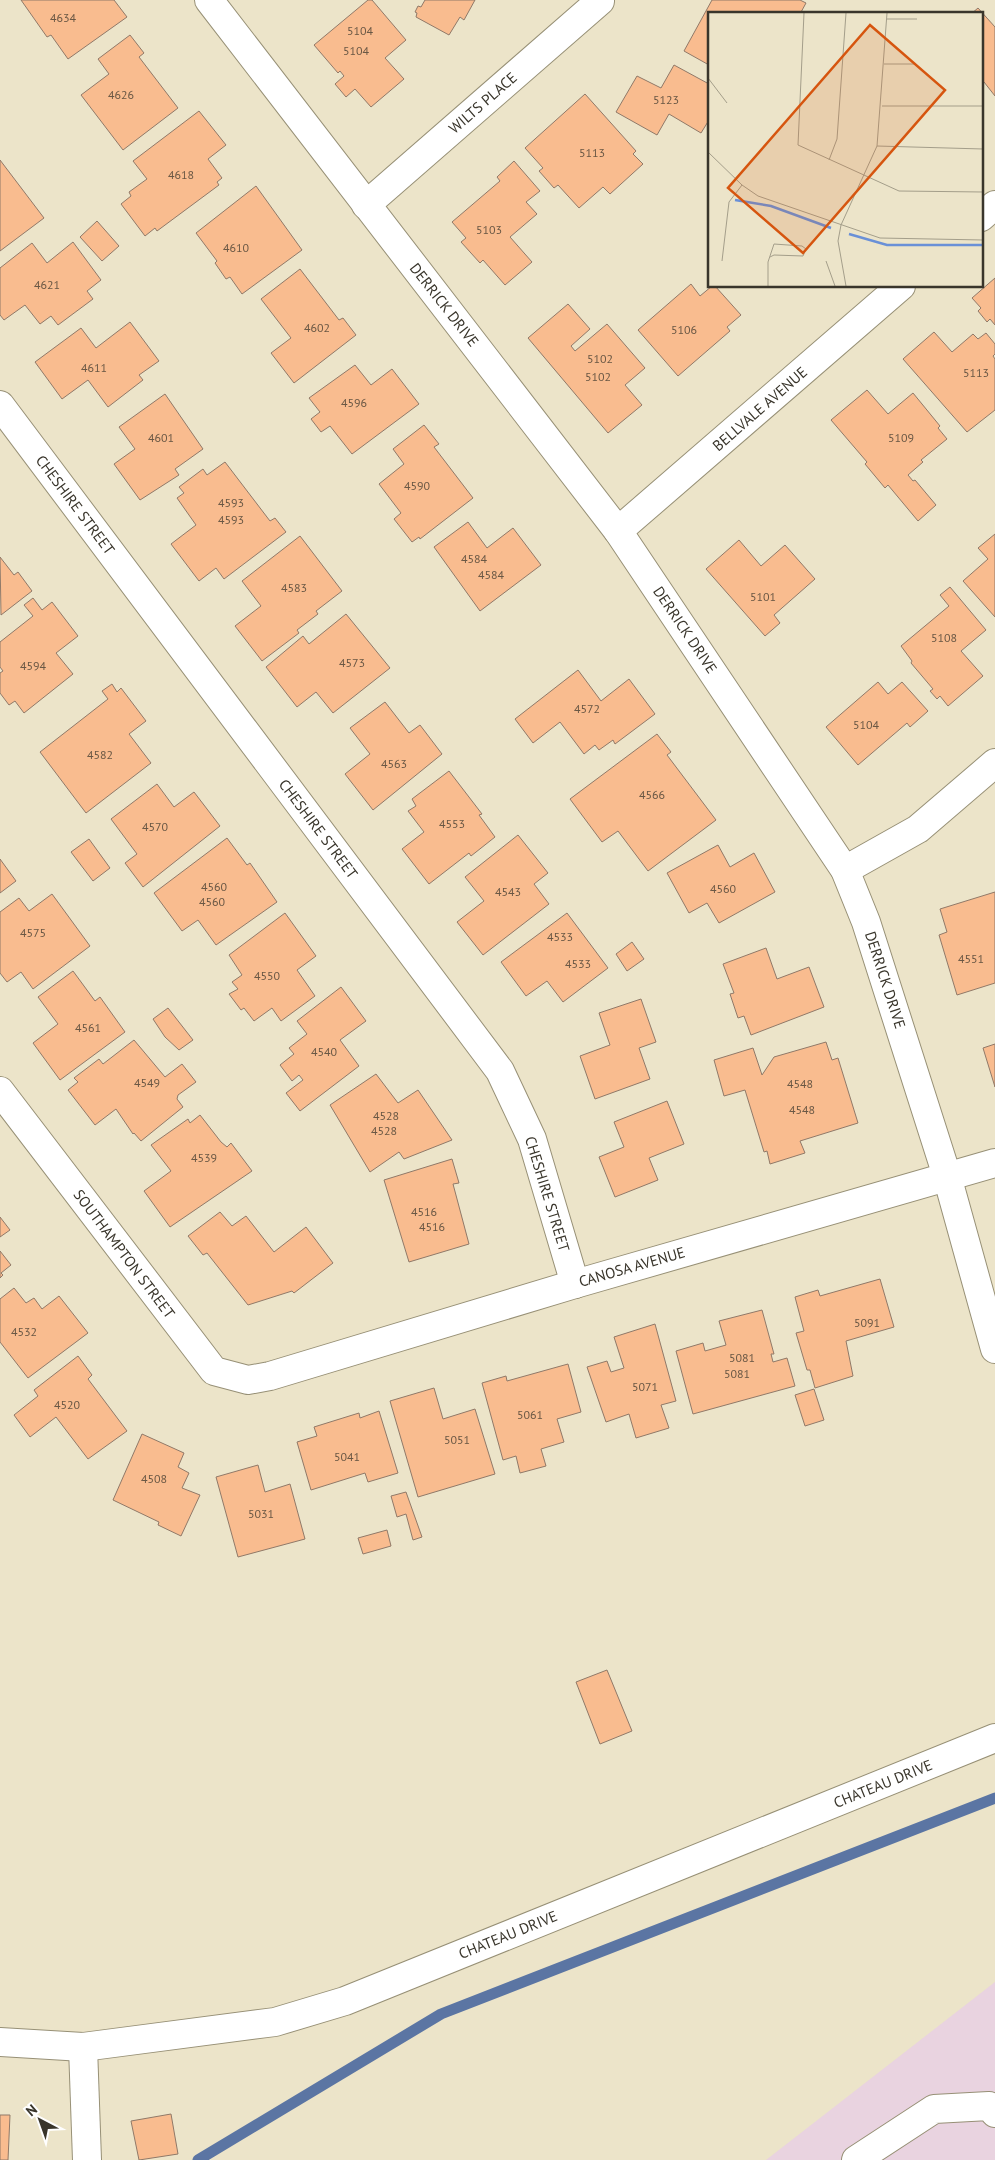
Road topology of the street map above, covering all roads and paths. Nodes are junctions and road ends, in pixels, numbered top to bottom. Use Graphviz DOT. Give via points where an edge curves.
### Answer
graph roads {
  1 [pos="209,0"];
  2 [pos="600,1"];
  3 [pos="366,205"];
  4 [pos="995,205"];
  5 [pos="982,216"];
  6 [pos="899,288"];
  7 [pos="0,405"];
  8 [pos="618,531"];
  9 [pos="995,763"];
  10 [pos="844,870"];
  11 [pos="0,1091"];
  12 [pos="995,1163"];
  13 [pos="947,1176"];
  14 [pos="575,1284"];
  15 [pos="995,1349"];
  16 [pos="270,1376"];
  17 [pos="995,1738"];
  18 [pos="0,2042"];
  19 [pos="83,2047"];
  20 [pos="995,2113"];
  21 [pos="87,2160"];
  22 [pos="856,2160"];
  1 -- 3 [label="street, DERRICK DRIVE"];
  2 -- 3 [label="street, WILTS PLACE"];
  3 -- 8 [label="street, DERRICK DRIVE"];
  4 -- 5 [label="street"];
  6 -- 8 [label="street, BELLVALE AVENUE"];
  7 -- 14 [label="street, CHESHIRE STREET" via="500,1071 532,1139"];
  8 -- 10 [label="street, DERRICK DRIVE"];
  9 -- 10 [label="street" via="918,829"];
  10 -- 13 [label="street, DERRICK DRIVE" via="866,922"];
  11 -- 16 [label="street, SOUTHAMPTON STREET" via="214,1372 248,1380"];
  12 -- 13 [label="street, CANOSA AVENUE"];
  13 -- 14 [label="street, CANOSA AVENUE"];
  13 -- 15 [label="street, DERRICK DRIVE"];
  14 -- 16 [label="street, CANOSA AVENUE"];
  17 -- 19 [label="street, CHATEAU DRIVE" via="345,2001 275,2022"];
  18 -- 19 [label="street, CHATEAU DRIVE"];
  19 -- 21 [label="street"];
  20 -- 22 [label="street" via="989,2106 934,2109"];
}
